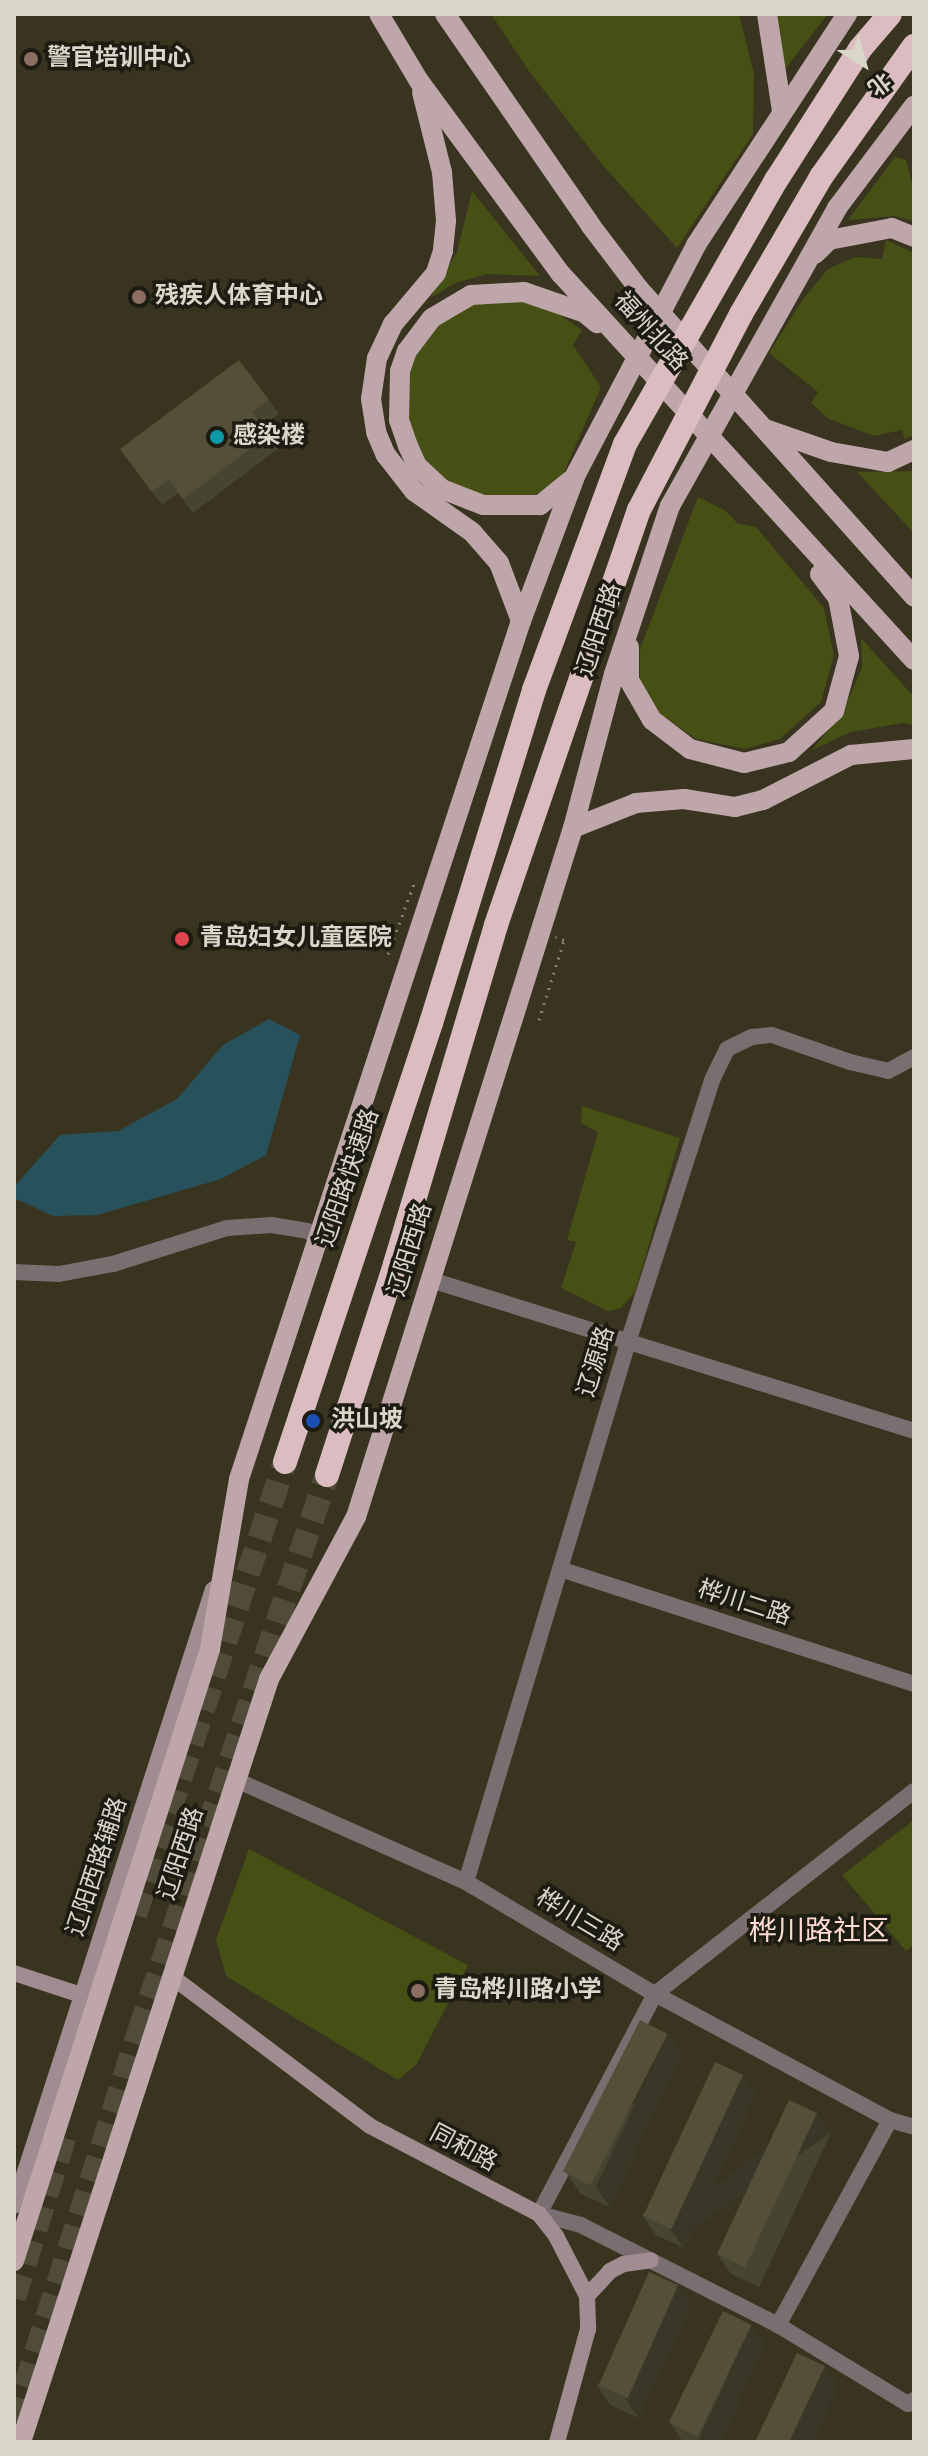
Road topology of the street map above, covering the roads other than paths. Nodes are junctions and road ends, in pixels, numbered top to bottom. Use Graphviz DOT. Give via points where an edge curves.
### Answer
graph roads {
  1 [pos="379,14"];
  2 [pos="445,14"];
  3 [pos="767,14"];
  4 [pos="847,14"];
  5 [pos="890,14"];
  6 [pos="914,46"];
  7 [pos="419,81"];
  8 [pos="914,106"];
  9 [pos="782,111"];
  10 [pos="914,237"];
  11 [pos="806,262"];
  12 [pos="631,350"];
  13 [pos="761,427"];
  14 [pos="914,450"];
  15 [pos="576,474"];
  16 [pos="748,478"];
  17 [pos="914,597"];
  18 [pos="521,621"];
  19 [pos="628,631"];
  20 [pos="914,660"];
  21 [pos="914,749"];
  22 [pos="573,828"];
  23 [pos="464,912"];
  24 [pos="913,1059"];
  25 [pos="319,1239"];
  26 [pos="14,1272"];
  27 [pos="431,1280"];
  28 [pos="629,1339"];
  29 [pos="914,1431"];
  30 [pos="285,1462"];
  31 [pos="327,1475"];
  32 [pos="228,1542"];
  33 [pos="560,1569"];
  34 [pos="914,1684"];
  35 [pos="236,1780"];
  36 [pos="914,1791"];
  37 [pos="466,1882"];
  38 [pos="14,1973"];
  39 [pos="171,1976"];
  40 [pos="655,1994"];
  41 [pos="81,1995"];
  42 [pos="91,2016"];
  43 [pos="890,2120"];
  44 [pos="914,2127"];
  45 [pos="14,2206"];
  46 [pos="539,2214"];
  47 [pos="651,2260"];
  48 [pos="14,2261"];
  49 [pos="587,2296"];
  50 [pos="778,2325"];
  51 [pos="914,2400"];
  52 [pos="21,2442"];
  53 [pos="557,2442"];
  1 -- 7 [label="main road, 福州北路"];
  2 -- 13 [label="main road, 福州北路" via="639,289"];
  3 -- 9 [label="main road"];
  4 -- 9 [label="main road, 辽阳西路"];
  5 -- 23 [label="highway, 辽阳西路" via="860,49 777,179 625,444 534,690"];
  6 -- 31 [label="highway, 辽阳西路" via="821,177 741,314 639,510 496,925"];
  7 -- 12 [label="main road, 福州北路" via="561,274"];
  7 -- 18 [label="main road" via="442,172 443,251 436,273 393,324 377,358 371,399 376,432 386,455 414,491 472,532 493,556 513,592"];
  8 -- 11 [label="main road, 辽阳西路" via="837,208"];
  9 -- 15 [label="main road, 辽阳西路" via="696,245"];
  10 -- 11 [label="main road" via="892,228 829,240"];
  11 -- 19 [label="main road, 辽阳西路" via="670,506"];
  12 -- 15 [label="main road" via="585,313 524,292 498,291 450,305 432,318 407,351 400,371 399,420 417,466 442,489 483,505 540,505"];
  12 -- 16 [label="main road, 福州北路"];
  13 -- 14 [label="main road" via="831,452 888,462"];
  13 -- 17 [label="main road, 福州北路"];
  15 -- 18 [label="main road, 辽阳西路"];
  16 -- 19 [label="main road" via="838,598 849,656 834,711 789,752 744,763 690,749 652,720 629,680"];
  16 -- 20 [label="main road, 福州北路"];
  18 -- 25 [label="main road, 辽阳西路"];
  19 -- 22 [label="main road, 辽阳西路"];
  21 -- 22 [label="main road" via="851,755 763,800 735,807 684,799 636,803"];
  22 -- 27 [label="main road, 辽阳西路"];
  23 -- 30 [label="highway, 辽阳路快速路"];
  24 -- 28 [label="street, 辽源路" via="888,1071 772,1035 752,1037 727,1049 712,1080"];
  25 -- 26 [label="street" via="308,1231 271,1225 227,1228 113,1264 59,1274"];
  25 -- 32 [label="main road, 辽阳西路" via="239,1479"];
  27 -- 28 [label="street"];
  27 -- 35 [label="main road, 辽阳西路" via="356,1517 269,1679"];
  28 -- 29 [label="street"];
  28 -- 33 [label="street, 辽源路"];
  32 -- 41 [label="street, 辽阳西路辅路"];
  32 -- 42 [label="main road, 辽阳西路" via="210,1649"];
  33 -- 34 [label="street, 桦川二路"];
  33 -- 37 [label="street, 辽源路"];
  35 -- 37 [label="street, 桦川三路"];
  35 -- 39 [label="main road, 辽阳西路"];
  36 -- 40 [label="street"];
  37 -- 40 [label="street, 桦川三路"];
  38 -- 41 [label="street"];
  39 -- 46 [label="street, 同和路" via="370,2126"];
  39 -- 52 [label="main road, 辽阳西路"];
  40 -- 43 [label="street, 桦川三路"];
  40 -- 46 [label="street"];
  41 -- 42 [label="main road"];
  41 -- 45 [label="street, 辽阳西路辅路"];
  42 -- 48 [label="main road, 辽阳西路"];
  43 -- 44 [label="street, 桦川三路"];
  43 -- 50 [label="street"];
  46 -- 47 [label="street" via="581,2225"];
  46 -- 49 [label="street, 同和路"];
  47 -- 49 [label="street" via="610,2271"];
  47 -- 50 [label="street"];
  49 -- 53 [label="street, 同和路" via="588,2329"];
  50 -- 51 [label="street" via="908,2404"];
}
